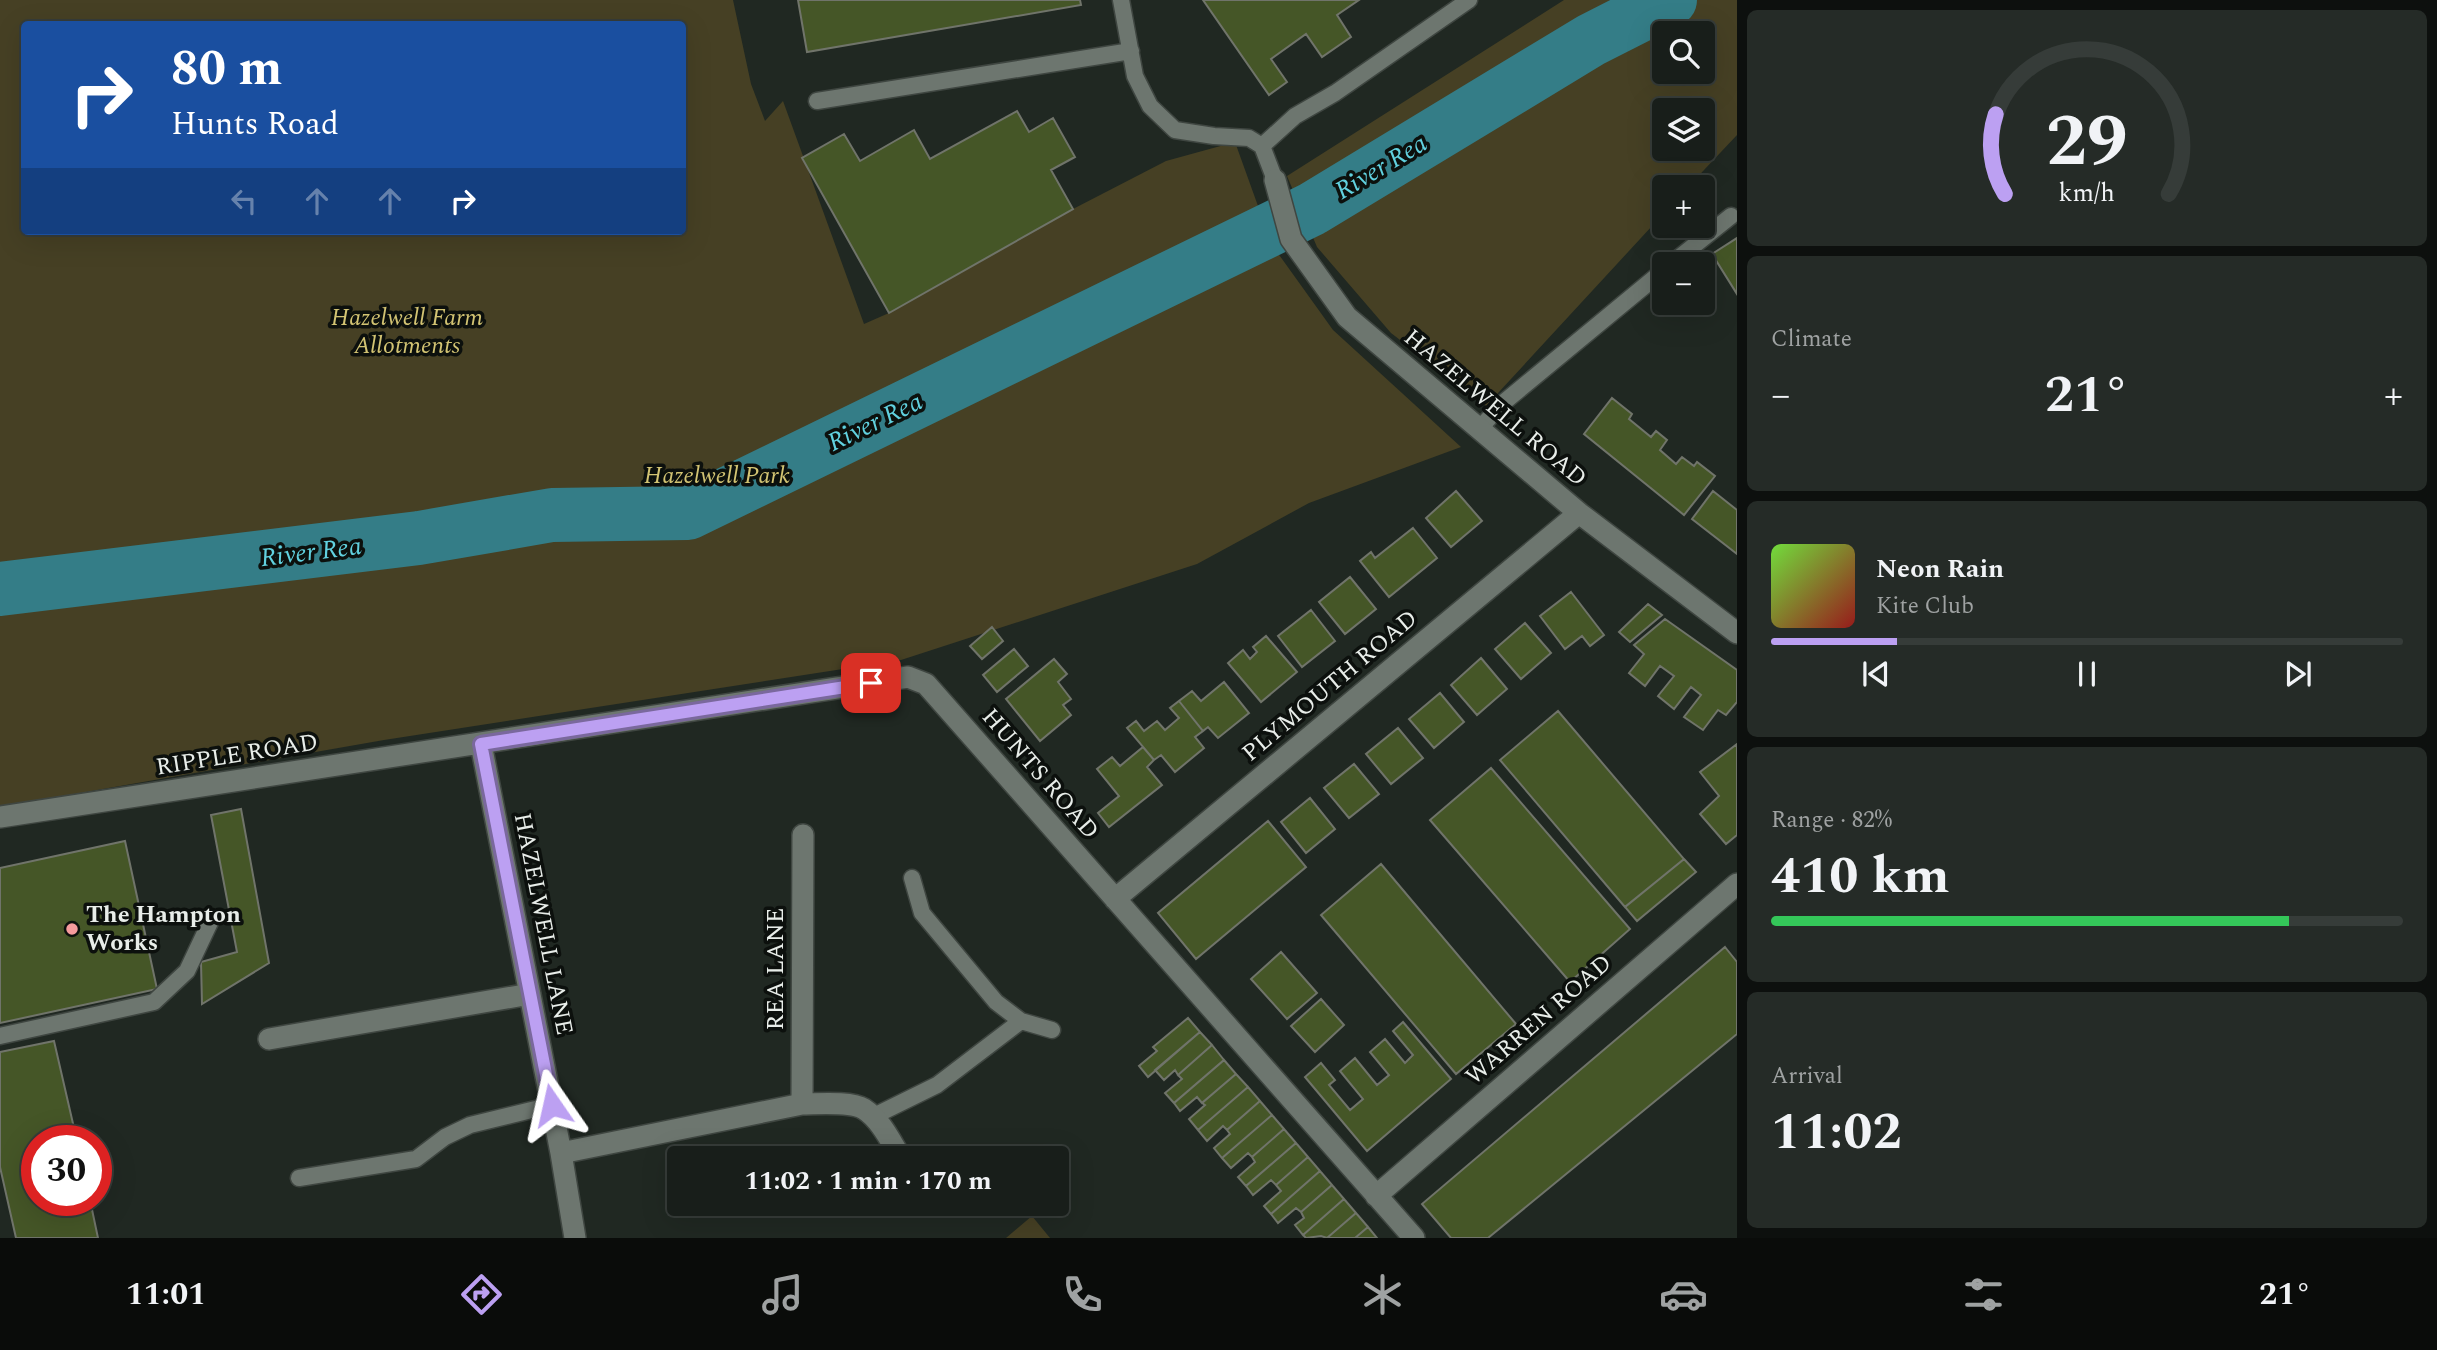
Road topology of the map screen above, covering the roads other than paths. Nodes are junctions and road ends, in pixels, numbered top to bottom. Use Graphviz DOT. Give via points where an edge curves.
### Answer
graph roads {
  1 [pos="1121,0"];
  2 [pos="1469,0"];
  3 [pos="1131,51"];
  4 [pos="817,101"];
  5 [pos="1262,146"];
  6 [pos="1275,180"];
  7 [pos="1731,216"];
  8 [pos="1686,252"];
  9 [pos="1652,280"];
  10 [pos="1480,428"];
  11 [pos="1579,513"];
  12 [pos="1737,633"];
  13 [pos="481,744"];
  14 [pos="0,817"];
  15 [pos="803,835"];
  16 [pos="912,878"];
  17 [pos="1737,884"];
  18 [pos="1115,900"];
  19 [pos="212,918"];
  20 [pos="530,994"];
  21 [pos="1021,1021"];
  22 [pos="1052,1030"];
  23 [pos="0,1036"];
  24 [pos="269,1039"];
  25 [pos="802,1104"];
  26 [pos="552,1105"];
  27 [pos="872,1117"];
  28 [pos="894,1146"];
  29 [pos="561,1153"];
  30 [pos="299,1178"];
  31 [pos="1376,1196"];
  32 [pos="575,1238"];
  33 [pos="1414,1238"];
  1 -- 3 [label="lane"];
  2 -- 5 [label="lane" via="1295,116"];
  3 -- 4 [label="lane"];
  3 -- 5 [label="lane" via="1150,106 1175,130 1249,138"];
  5 -- 6 [label="lane"];
  6 -- 10 [label="street, HAZELWELL ROAD" via="1291,239 1347,317"];
  7 -- 8 [label="lane"];
  9 -- 10 [label="lane" via="1503,403"];
  10 -- 11 [label="street, HAZELWELL ROAD"];
  11 -- 12 [label="street, HAZELWELL ROAD"];
  11 -- 18 [label="street, PLYMOUTH ROAD"];
  13 -- 14 [label="street, RIPPLE ROAD"];
  13 -- 18 [label="street, HUNTS ROAD" via="908,677 926,684"];
  13 -- 20 [label="street, HAZELWELL LANE"];
  15 -- 25 [label="street, REA LANE"];
  16 -- 21 [label="lane" via="922,913 996,1002"];
  17 -- 31 [label="street, WARREN ROAD"];
  18 -- 31 [label="street, HUNTS ROAD"];
  19 -- 23 [label="lane" via="187,971 154,1002"];
  20 -- 24 [label="street"];
  20 -- 26 [label="street, HAZELWELL LANE"];
  21 -- 22 [label="lane"];
  21 -- 27 [label="lane" via="937,1085"];
  25 -- 27 [label="street" via="862,1108"];
  25 -- 29 [label="street"];
  26 -- 29 [label="street, HAZELWELL LANE"];
  26 -- 30 [label="lane" via="470,1125 416,1159"];
  27 -- 28 [label="street"];
  29 -- 32 [label="street, HAZELWELL LANE"];
  31 -- 33 [label="street, HUNTS ROAD"];
}
